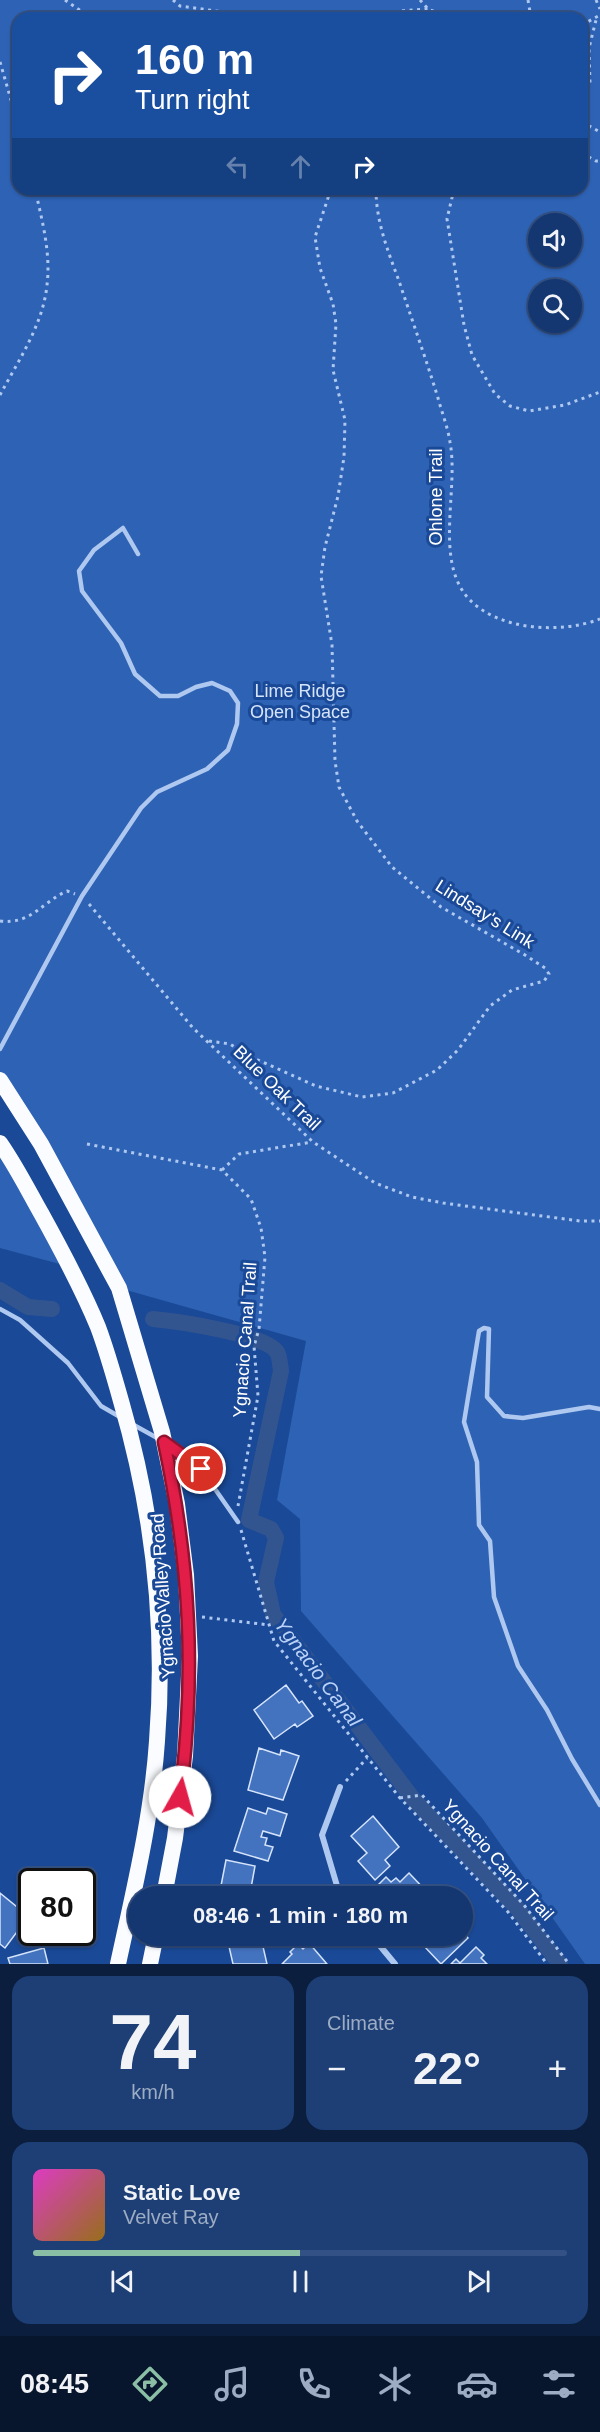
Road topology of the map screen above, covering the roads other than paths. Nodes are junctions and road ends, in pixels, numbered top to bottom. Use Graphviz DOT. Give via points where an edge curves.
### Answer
graph roads {
  1 [pos="138,554"];
  2 [pos="0,1049"];
  3 [pos="0,1080"];
  4 [pos="0,1143"];
  5 [pos="0,1309"];
  6 [pos="600,1409"];
  7 [pos="127,1420"];
  8 [pos="164,1442"];
  9 [pos="238,1522"];
  10 [pos="340,1787"];
  11 [pos="600,1805"];
  12 [pos="166,1886"];
  13 [pos="336,1886"];
  14 [pos="154,1946"];
  15 [pos="380,1946"];
  16 [pos="118,1964"];
  17 [pos="150,1964"];
  18 [pos="395,1964"];
  1 -- 2 [label="lane" via="123,528 94,550 79,571 82,591 121,643 135,674 147,686 160,696 178,696 212,683 230,691 238,704 237,724 228,750 207,769 157,792 141,808 82,896"];
  3 -- 8 [label="highway, Ygnacio Valley Road" via="41,1144 118,1288"];
  4 -- 7 [label="highway, Ygnacio Valley Road" via="71,1267 98,1328"];
  5 -- 7 [label="lane" via="20,1320 68,1363 101,1406"];
  6 -- 11 [label="lane" via="589,1407 523,1418 504,1416 487,1397 489,1329 479,1331 464,1422 477,1462 479,1525 490,1540 494,1597 518,1666"];
  7 -- 8 [label="lane"];
  7 -- 16 [label="highway, Ygnacio Valley Road" via="150,1527 159,1670 149,1812"];
  8 -- 9 [label="lane" via="201,1469"];
  8 -- 12 [label="highway, Ygnacio Valley Road" via="177,1504 190,1656 185,1756"];
  10 -- 13 [label="street" via="322,1835"];
  14 -- 17 [label="highway"];
  15 -- 18 [label="street"];
}
